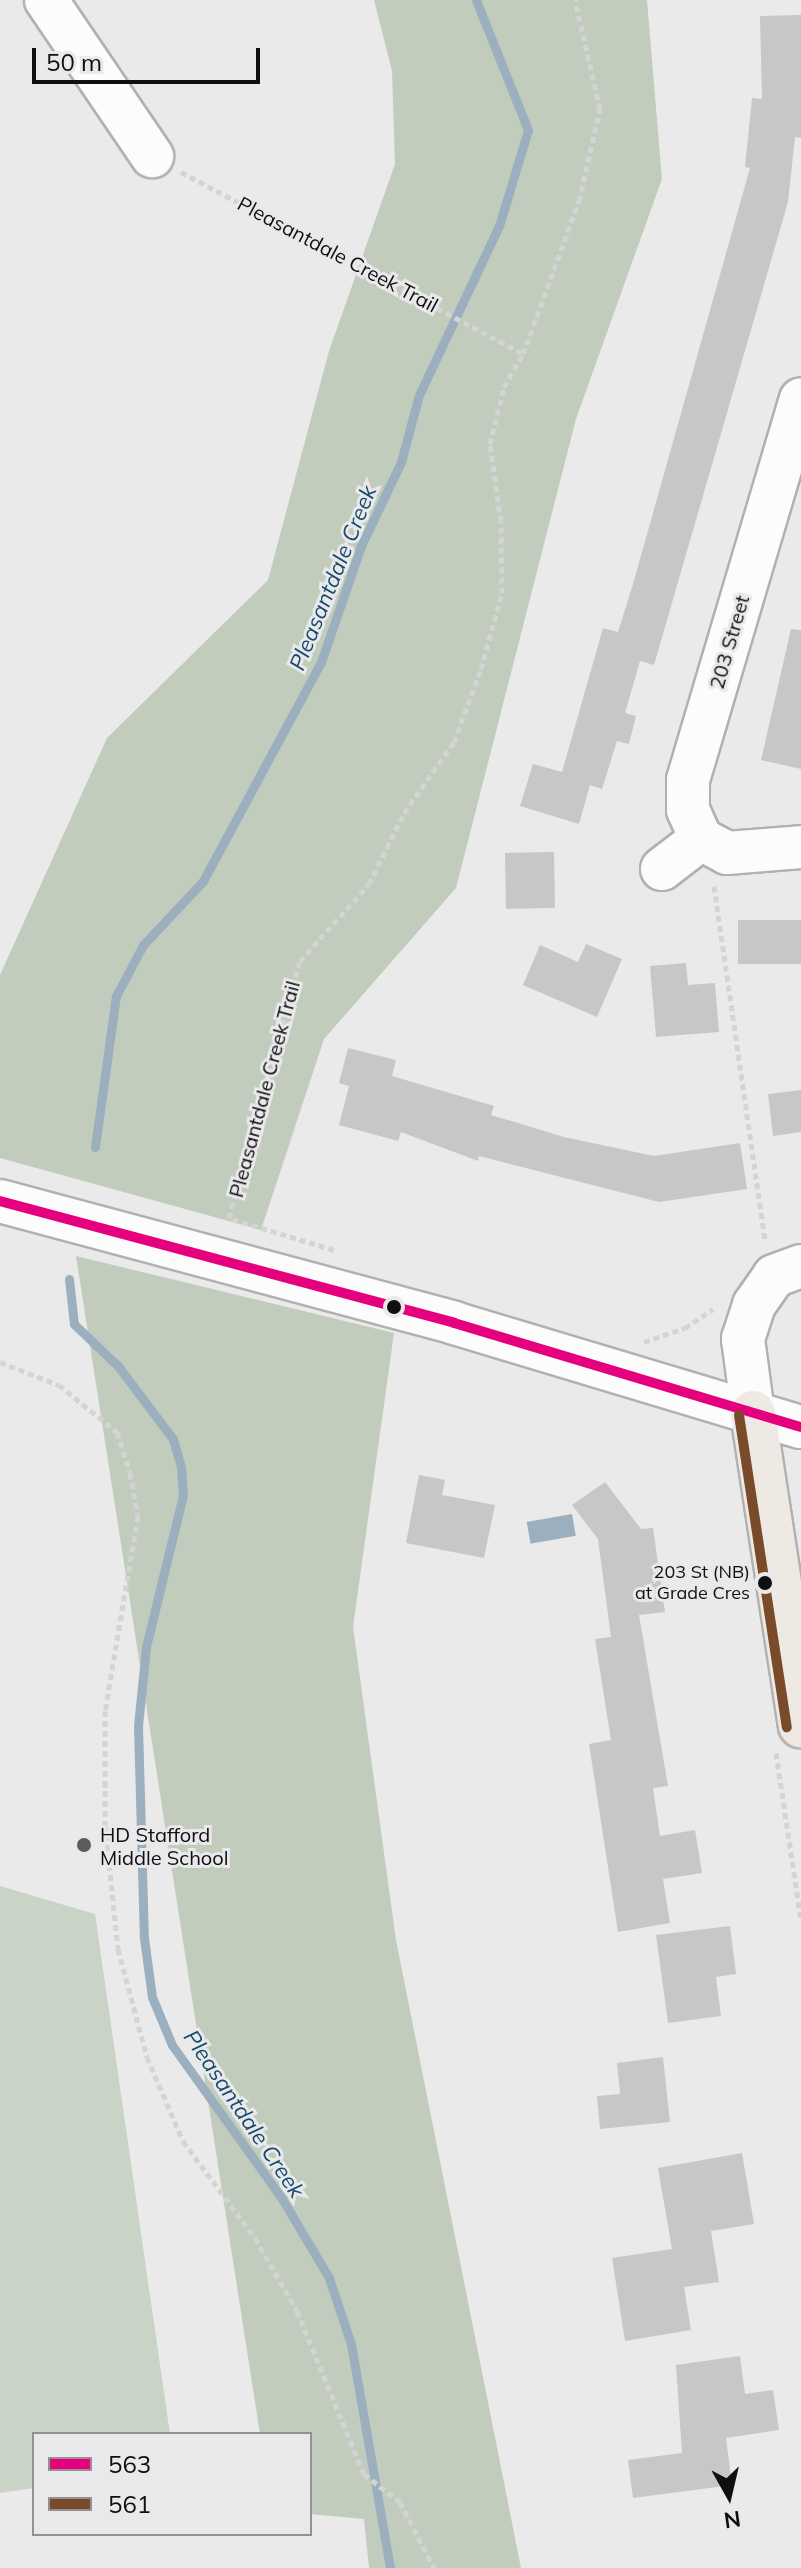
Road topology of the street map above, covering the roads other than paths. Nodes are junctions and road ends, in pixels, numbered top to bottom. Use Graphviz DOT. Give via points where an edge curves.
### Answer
graph roads {
  1 [pos="46,0"];
  2 [pos="152,156"];
  3 [pos="801,399"];
  4 [pos="701,839"];
  5 [pos="801,847"];
  6 [pos="662,869"];
  7 [pos="0,1201"];
  8 [pos="784,1256"];
  9 [pos="753,1413"];
  10 [pos="801,1427"];
  11 [pos="801,1725"];
  1 -- 2 [label="street"];
  3 -- 4 [label="street, 203 Street" via="688,780 688,810"];
  4 -- 5 [label="street" via="727,853"];
  4 -- 6 [label="street"];
  7 -- 9 [label="street" via="454,1323"];
  8 -- 9 [label="street" via="754,1305 743,1339"];
  9 -- 10 [label="street"];
  9 -- 11 [label="main road"];
}
